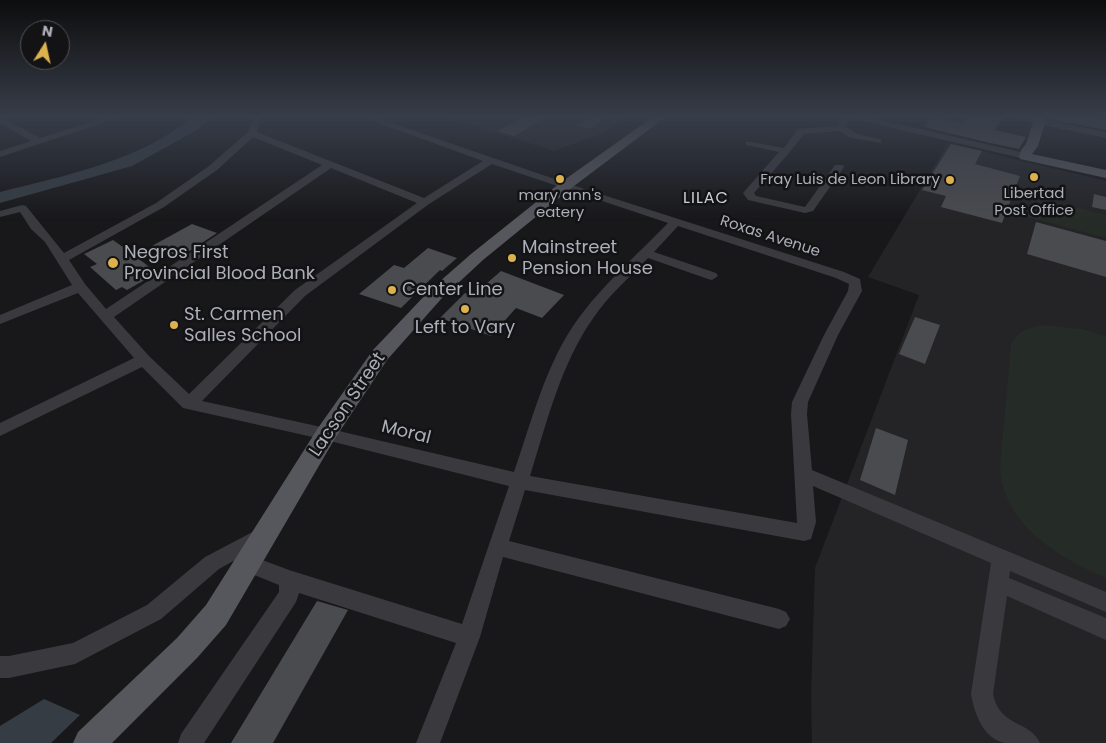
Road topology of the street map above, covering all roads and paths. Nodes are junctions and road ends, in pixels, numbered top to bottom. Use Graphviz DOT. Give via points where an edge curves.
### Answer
graph roads {
  1 [pos="234,151"];
  2 [pos="296,151"];
  3 [pos="461,151"];
  4 [pos="613,151"];
  5 [pos="786,151"];
  6 [pos="1028,151"];
  7 [pos="490,161"];
  8 [pos="330,164"];
  9 [pos="839,167"];
  10 [pos="1106,174"];
  11 [pos="565,186"];
  12 [pos="425,202"];
  13 [pos="0,214"];
  14 [pos="676,222"];
  15 [pos="646,254"];
  16 [pos="62,259"];
  17 [pos="712,276"];
  18 [pos="80,287"];
  19 [pos="105,316"];
  20 [pos="0,320"];
  21 [pos="144,360"];
  22 [pos="189,404"];
  23 [pos="0,430"];
  24 [pos="326,434"];
  25 [pos="804,474"];
  26 [pos="519,481"];
  27 [pos="268,532"];
  28 [pos="498,548"];
  29 [pos="1001,559"];
  30 [pos="249,564"];
  31 [pos="289,580"];
  32 [pos="999,583"];
  33 [pos="1106,602"];
  34 [pos="779,619"];
  35 [pos="1106,629"];
  36 [pos="469,636"];
  37 [pos="0,667"];
  38 [pos="89,743"];
  39 [pos="190,743"];
  40 [pos="428,743"];
  41 [pos="1028,743"];
  1 -- 16 [label="street" via="180,192"];
  2 -- 8 [label="street"];
  3 -- 7 [label="street, Roxas Avenue"];
  4 -- 11 [label="main road, Lacson Street"];
  5 -- 9 [label="street" via="748,193 749,196 805,210"];
  6 -- 10 [label="main road" via="1047,161"];
  7 -- 11 [label="street, Roxas Avenue"];
  7 -- 12 [label="street"];
  8 -- 12 [label="street"];
  8 -- 19 [label="street"];
  11 -- 14 [label="street, Roxas Avenue"];
  11 -- 24 [label="main road, Lacson Street" via="436,294 380,355"];
  12 -- 22 [label="street" via="300,293"];
  13 -- 16 [label="street" via="22,208"];
  14 -- 15 [label="street"];
  14 -- 25 [label="street, Roxas Avenue" via="855,282 855,291 800,402"];
  15 -- 17 [label="street"];
  15 -- 26 [label="street" via="596,306 574,336 553,382"];
  16 -- 18 [label="street"];
  18 -- 19 [label="street"];
  18 -- 20 [label="street"];
  19 -- 21 [label="street"];
  21 -- 22 [label="street"];
  21 -- 23 [label="street"];
  22 -- 24 [label="street, Moral"];
  24 -- 26 [label="street, Moral"];
  24 -- 27 [label="main road, Lacson Street"];
  25 -- 26 [label="street, Moral" via="807,522 804,534"];
  25 -- 29 [label="street"];
  26 -- 28 [label="street"];
  27 -- 30 [label="main road, Lacson Street"];
  27 -- 37 [label="street" via="212,562 154,612 75,653"];
  28 -- 34 [label="street"];
  28 -- 36 [label="street" via="478,600"];
  29 -- 32 [label="street"];
  29 -- 33 [label="street"];
  30 -- 31 [label="street"];
  30 -- 38 [label="main road, Lacson Street" via="216,615 187,648"];
  31 -- 36 [label="street"];
  31 -- 39 [label="street" via="290,595"];
  32 -- 35 [label="street"];
  32 -- 41 [label="street" via="982,694 984,709 995,725"];
  36 -- 40 [label="street"];
}
